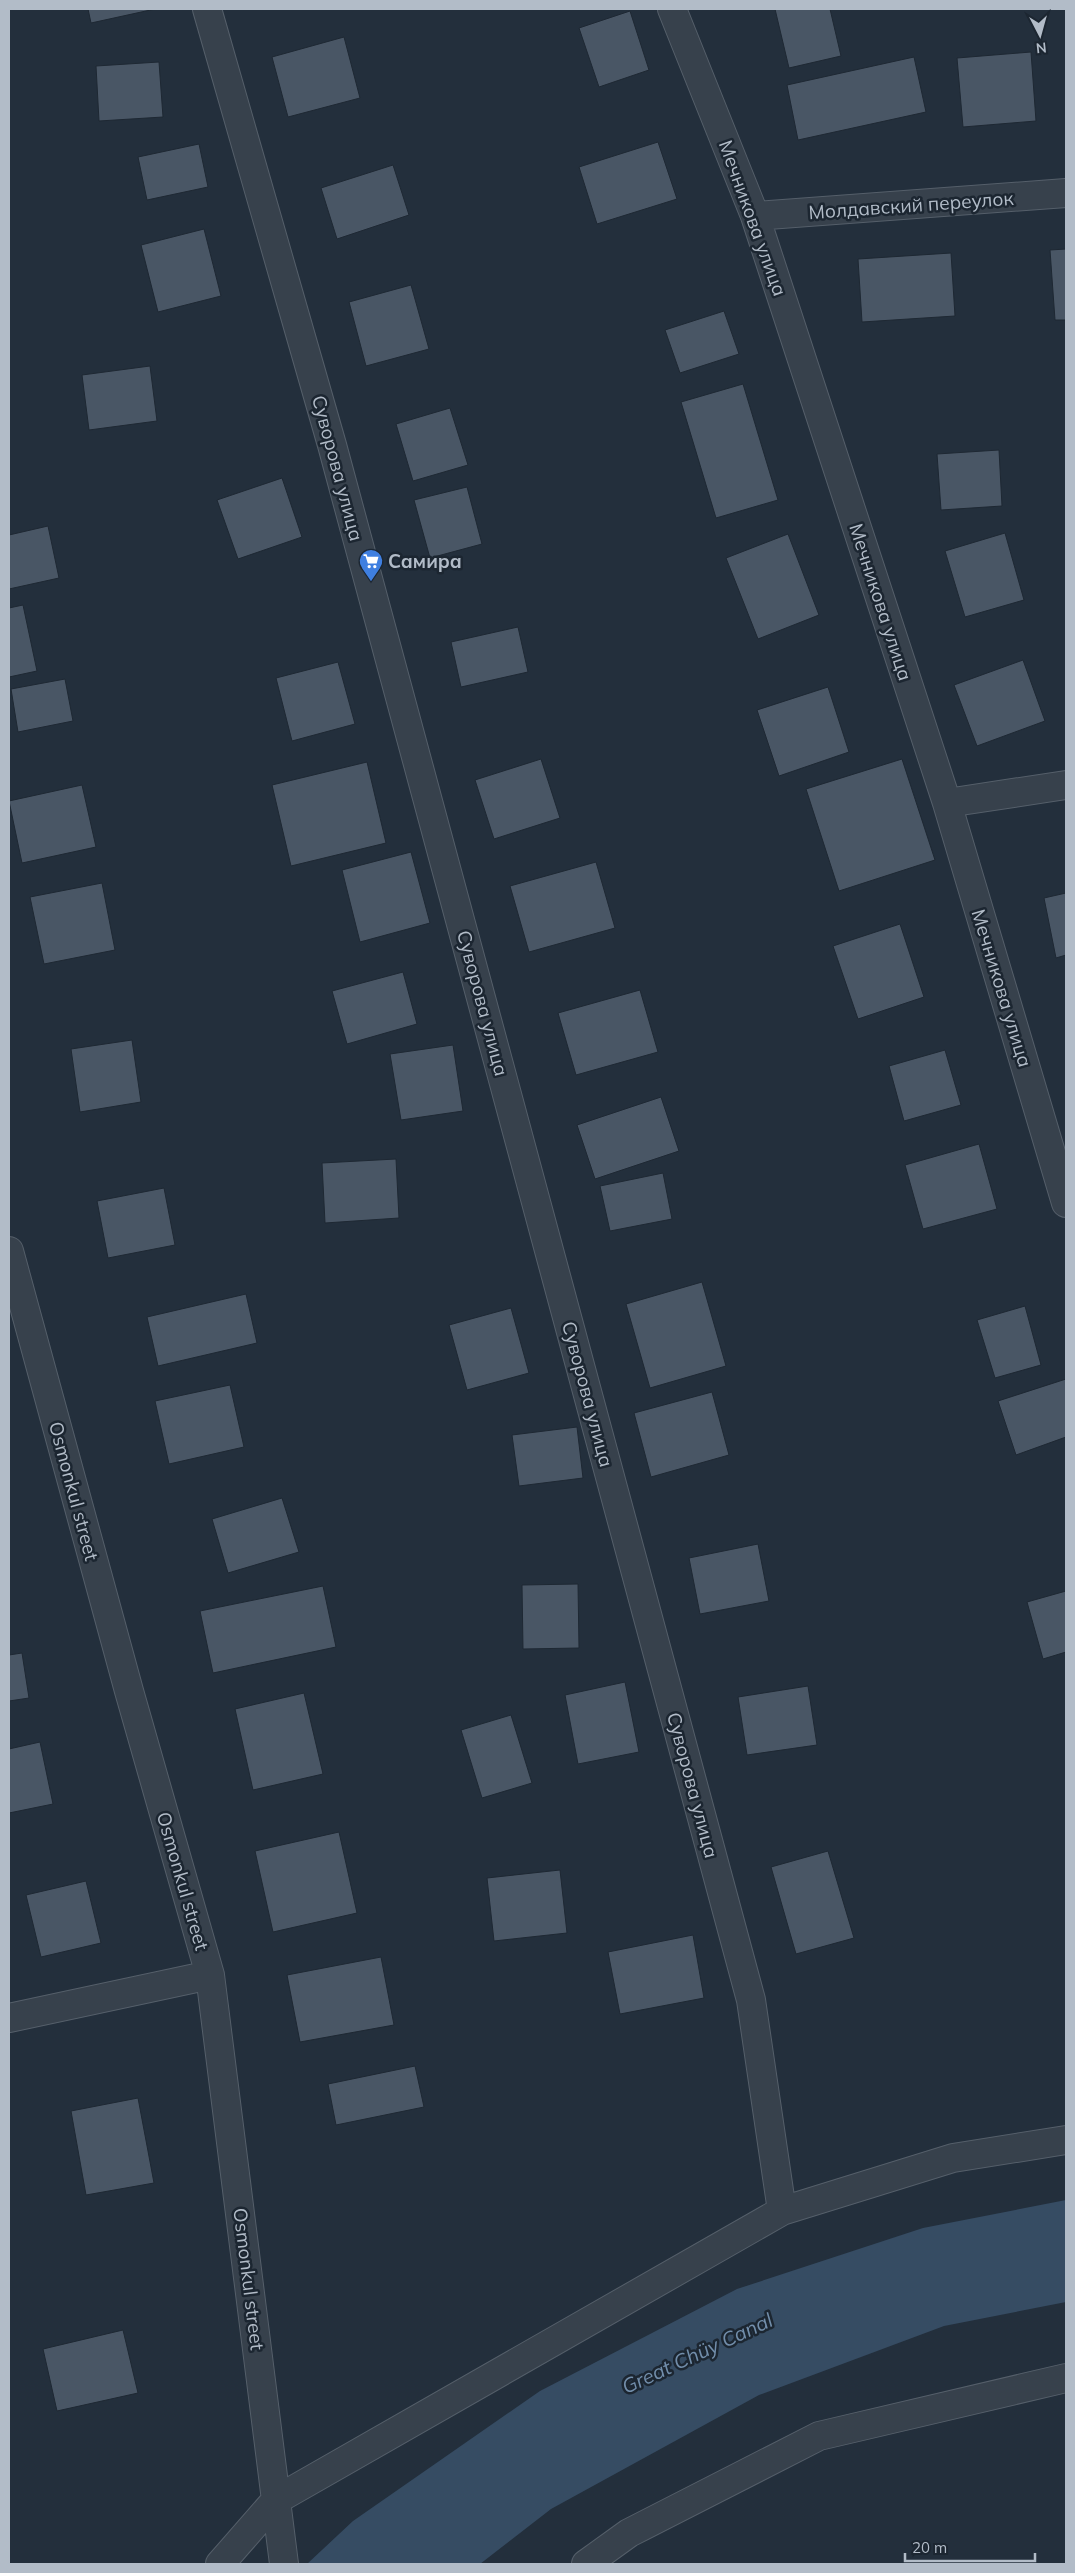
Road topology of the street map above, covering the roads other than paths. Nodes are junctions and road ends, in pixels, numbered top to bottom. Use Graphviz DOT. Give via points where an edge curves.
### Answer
graph roads {
  1 [pos="207,9"];
  2 [pos="672,9"];
  3 [pos="1066,193"];
  4 [pos="756,216"];
  5 [pos="1066,785"];
  6 [pos="947,802"];
  7 [pos="1066,1203"];
  8 [pos="9,1251"];
  9 [pos="210,1975"];
  10 [pos="9,2018"];
  11 [pos="1066,2140"];
  12 [pos="782,2211"];
  13 [pos="1066,2378"];
  14 [pos="278,2513"];
  15 [pos="220,2564"];
  16 [pos="284,2564"];
  17 [pos="586,2564"];
  1 -- 12 [label="street, Суворова улица" via="332,445 751,2000"];
  2 -- 4 [label="street, Мечникова улица"];
  3 -- 4 [label="street, Молдавский переулок"];
  4 -- 6 [label="street, Мечникова улица"];
  5 -- 6 [label="street"];
  6 -- 7 [label="street, Мечникова улица"];
  8 -- 9 [label="street, Osmonkul street"];
  9 -- 10 [label="street"];
  9 -- 14 [label="street, Osmonkul street"];
  11 -- 12 [label="street" via="953,2158"];
  12 -- 14 [label="street"];
  13 -- 17 [label="street" via="819,2436 629,2533"];
  14 -- 15 [label="street"];
  14 -- 16 [label="street"];
}
